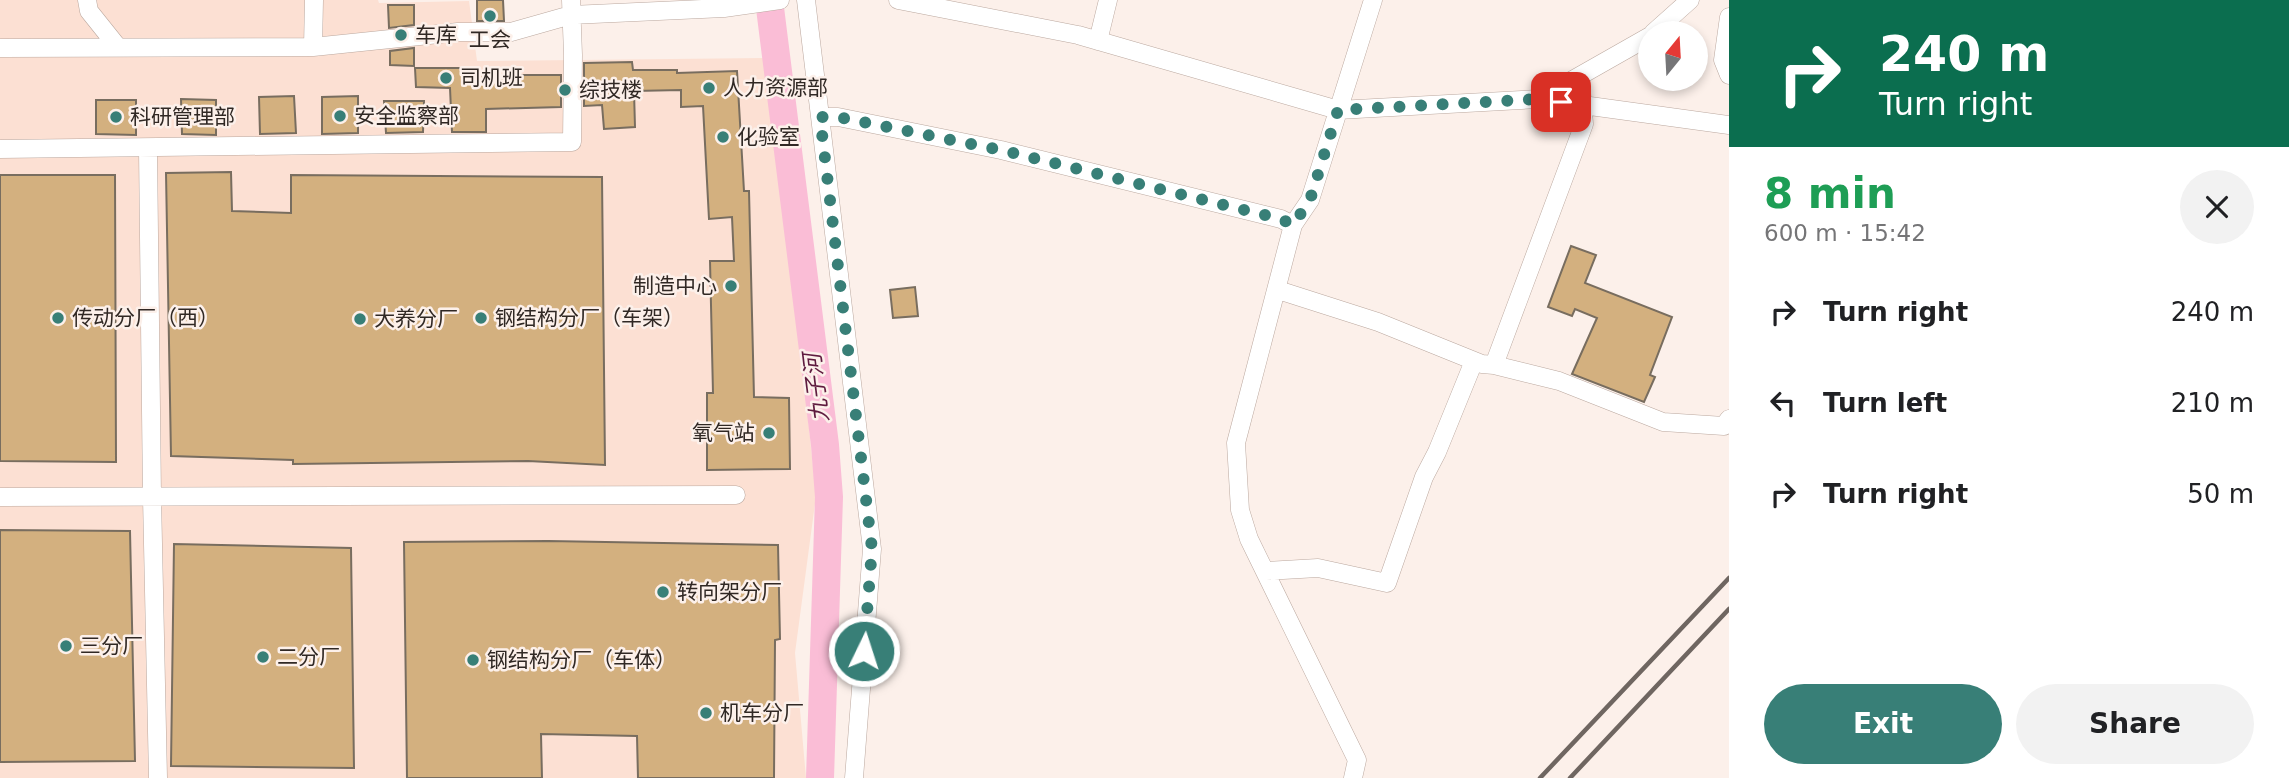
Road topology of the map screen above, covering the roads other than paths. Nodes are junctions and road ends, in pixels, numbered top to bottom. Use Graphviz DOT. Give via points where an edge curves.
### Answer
graph roads {
  1 [pos="87,0"];
  2 [pos="314,0"];
  3 [pos="780,0"];
  4 [pos="806,0"];
  5 [pos="898,0"];
  6 [pos="1108,0"];
  7 [pos="1373,0"];
  8 [pos="1689,0"];
  9 [pos="571,7"];
  10 [pos="1729,17"];
  11 [pos="1667,21"];
  12 [pos="1098,41"];
  13 [pos="1638,43"];
  14 [pos="117,46"];
  15 [pos="313,47"];
  16 [pos="0,48"];
  17 [pos="1729,75"];
  18 [pos="1580,76"];
  19 [pos="1539,99"];
  20 [pos="1583,105"];
  21 [pos="1338,110"];
  22 [pos="820,117"];
  23 [pos="1729,125"];
  24 [pos="0,149"];
  25 [pos="148,149"];
  26 [pos="1293,225"];
  27 [pos="1278,290"];
  28 [pos="1474,361"];
  29 [pos="1494,365"];
  30 [pos="1729,419"];
  31 [pos="736,495"];
  32 [pos="0,497"];
  33 [pos="152,497"];
  34 [pos="1266,571"];
  35 [pos="158,778"];
  36 [pos="854,778"];
  37 [pos="1353,778"];
  1 -- 14 [label="street" via="89,11"];
  2 -- 15 [label="street"];
  3 -- 9 [label="street" via="754,5"];
  4 -- 22 [label="street"];
  5 -- 12 [label="street"];
  6 -- 12 [label="street"];
  7 -- 21 [label="street"];
  8 -- 11 [label="street"];
  9 -- 15 [label="street" via="511,32 458,32"];
  9 -- 25 [label="street" via="572,142"];
  10 -- 17 [label="street" via="1723,60"];
  12 -- 21 [label="street"];
  13 -- 18 [label="street"];
  14 -- 15 [label="street"];
  14 -- 16 [label="street"];
  18 -- 19 [label="street"];
  18 -- 20 [label="street"];
  19 -- 20 [label="street"];
  19 -- 21 [label="street"];
  20 -- 23 [label="street"];
  20 -- 29 [label="street" via="1584,124"];
  21 -- 26 [label="street" via="1310,200"];
  22 -- 26 [label="street" via="1001,150"];
  22 -- 36 [label="street" via="872,549"];
  24 -- 25 [label="street"];
  25 -- 33 [label="street"];
  26 -- 27 [label="street"];
  27 -- 28 [label="street"];
  27 -- 34 [label="street" via="1236,443 1240,510 1248,539"];
  28 -- 29 [label="street"];
  28 -- 34 [label="street" via="1424,477 1387,583 1318,568"];
  29 -- 30 [label="street" via="1559,381 1663,422 1724,426"];
  31 -- 33 [label="street"];
  32 -- 33 [label="street"];
  33 -- 35 [label="street"];
  34 -- 37 [label="street" via="1357,760"];
}
